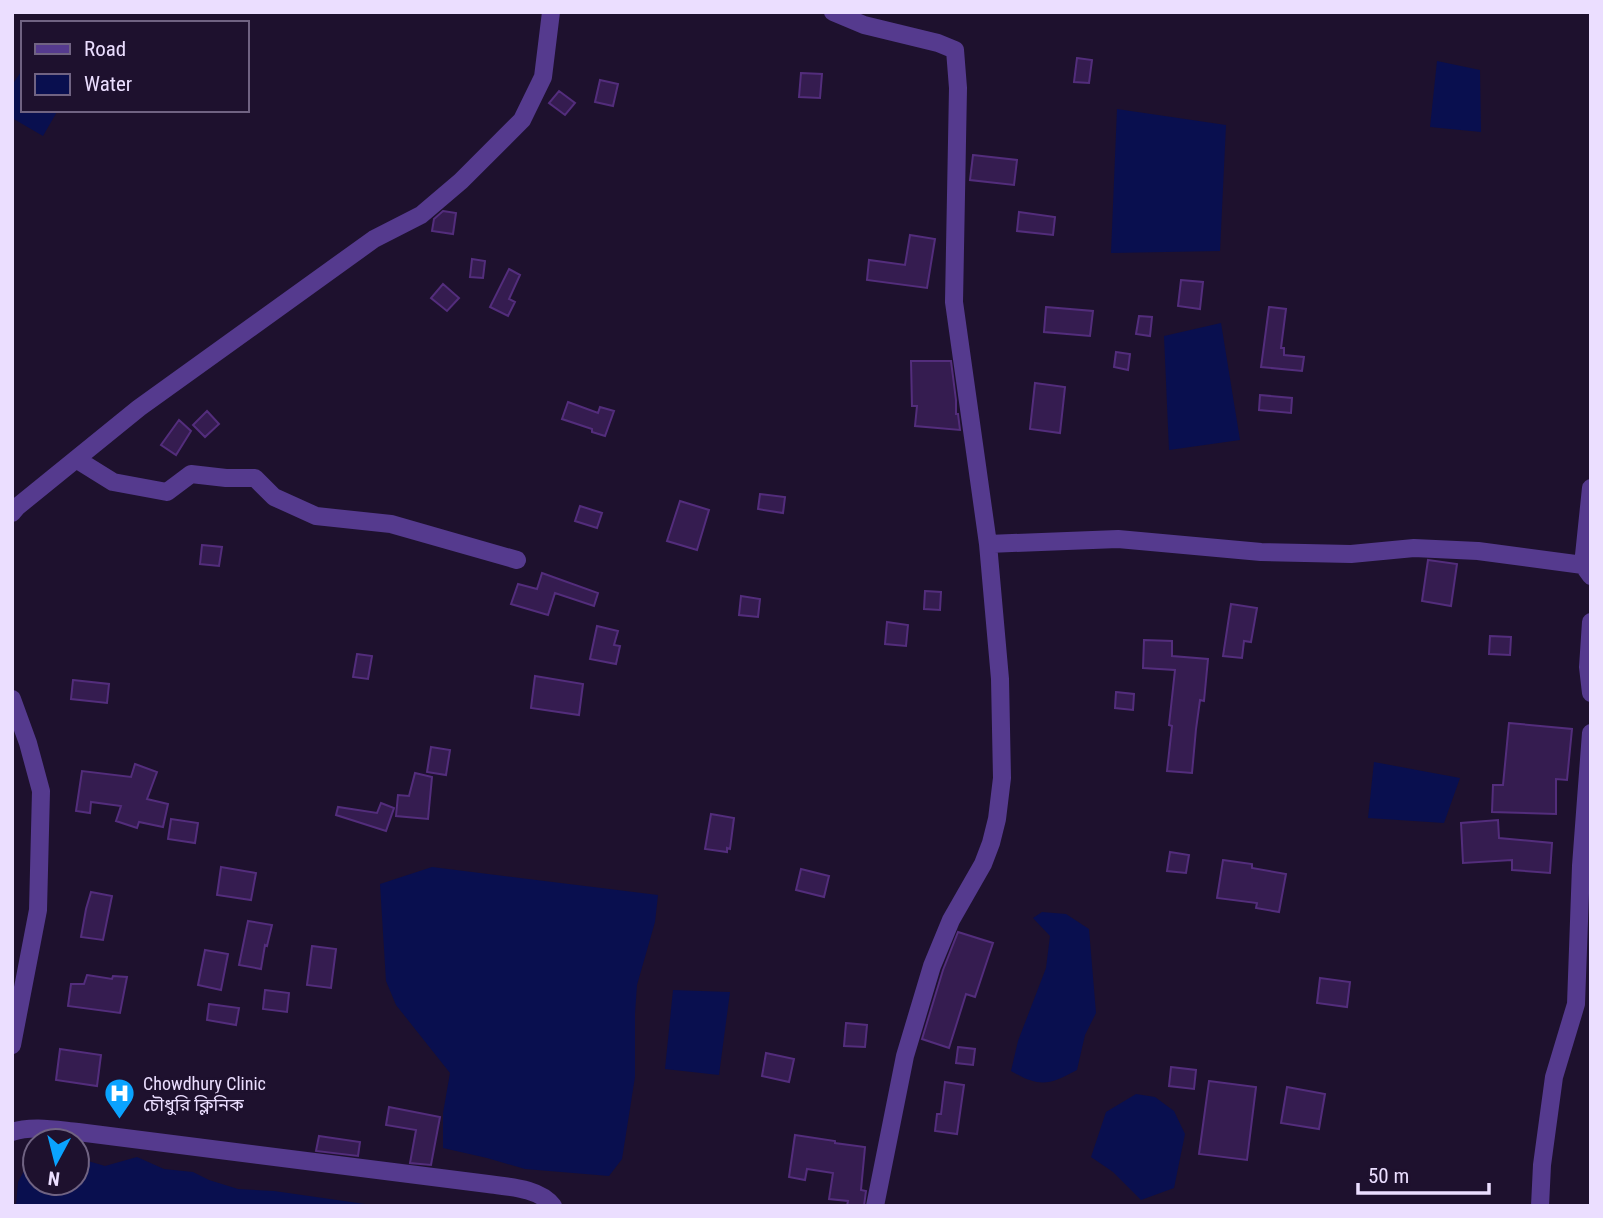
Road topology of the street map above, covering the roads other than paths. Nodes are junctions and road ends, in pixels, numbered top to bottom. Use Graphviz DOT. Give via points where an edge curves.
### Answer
graph roads {
  1 [pos="551,12"];
  2 [pos="833,12"];
  3 [pos="76,459"];
  4 [pos="1591,488"];
  5 [pos="12,513"];
  6 [pos="988,544"];
  7 [pos="517,560"];
  8 [pos="1587,570"];
  9 [pos="1591,622"];
  10 [pos="1591,694"];
  11 [pos="12,699"];
  12 [pos="1591,733"];
  13 [pos="1586,865"];
  14 [pos="12,1045"];
  15 [pos="12,1132"];
  16 [pos="553,1206"];
  17 [pos="875,1206"];
  18 [pos="1540,1206"];
  1 -- 3 [label="street" via="543,77 522,120 461,181 421,215 374,239 242,333"];
  2 -- 6 [label="street" via="955,50 954,302"];
  3 -- 5 [label="street"];
  3 -- 7 [label="street" via="113,482 167,492 191,474 255,478 274,497 316,516 391,524"];
  4 -- 8 [label="street"];
  6 -- 8 [label="street" via="1118,539 1261,552 1351,554 1414,548 1478,551"];
  6 -- 17 [label="street" via="1000,679 1002,778 997,819 983,864 951,920 932,966 905,1056"];
  9 -- 10 [label="street"];
  11 -- 14 [label="street" via="41,791 38,910"];
  12 -- 13 [label="street"];
  13 -- 18 [label="street" via="1576,1004 1554,1077"];
  15 -- 16 [label="street" via="78,1132 488,1184 537,1194"];
}
